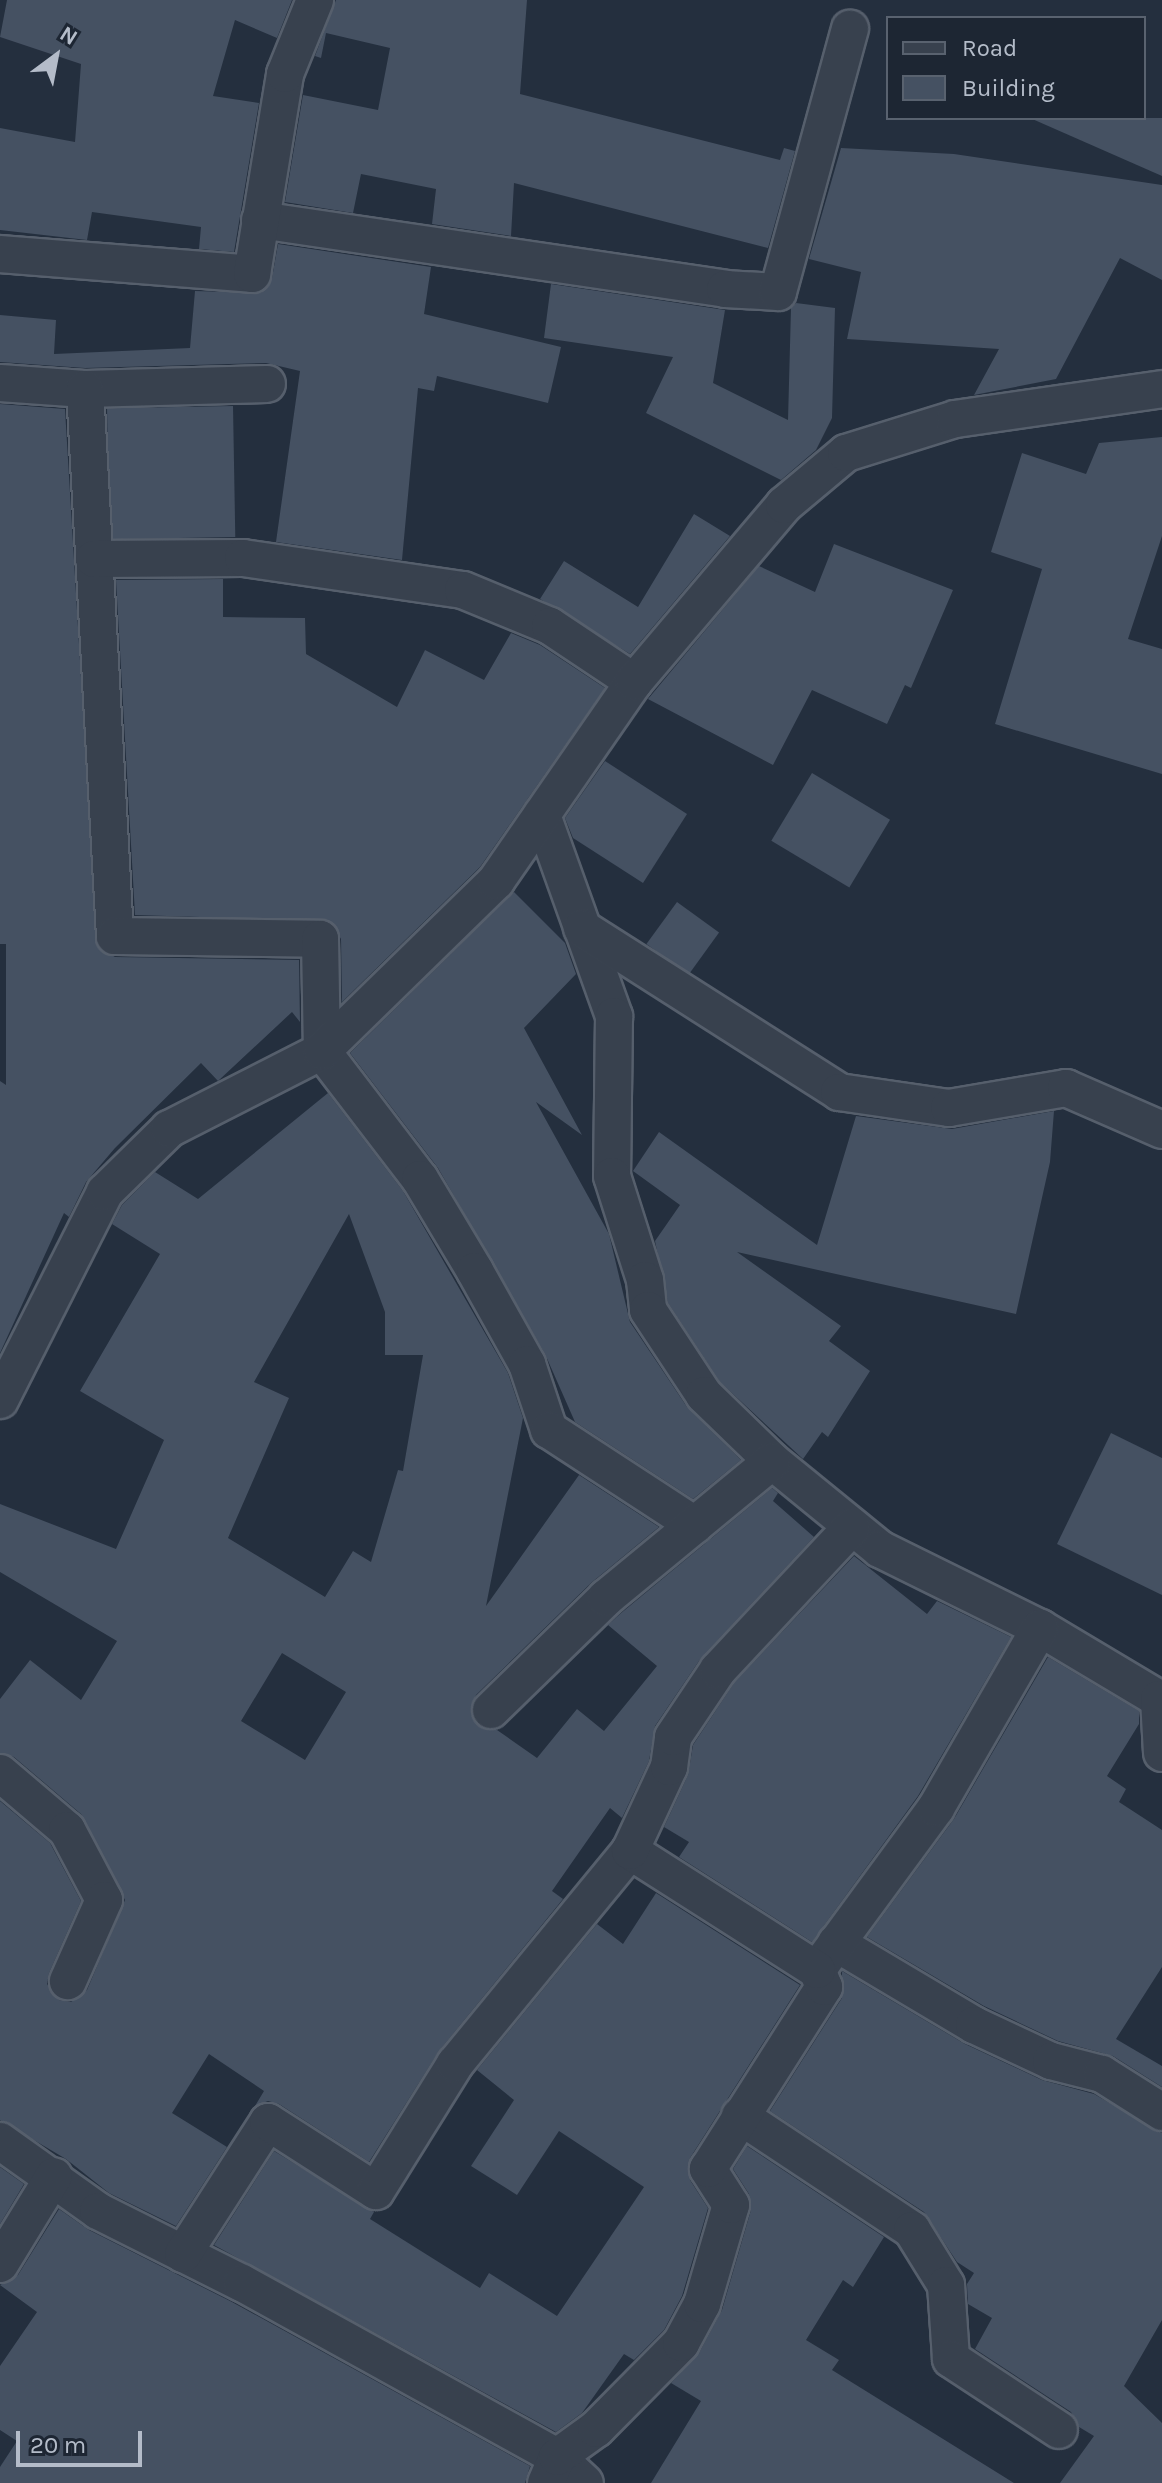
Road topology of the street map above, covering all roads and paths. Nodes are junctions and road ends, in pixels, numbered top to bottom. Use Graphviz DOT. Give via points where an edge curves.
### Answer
graph roads {
  1 [pos="315,0"];
  2 [pos="850,29"];
  3 [pos="260,220"];
  4 [pos="0,254"];
  5 [pos="0,383"];
  6 [pos="267,384"];
  7 [pos="85,389"];
  8 [pos="1162,389"];
  9 [pos="94,559"];
  10 [pos="634,682"];
  11 [pos="542,815"];
  12 [pos="582,928"];
  13 [pos="322,1051"];
  14 [pos="1162,1130"];
  15 [pos="0,1400"];
  16 [pos="772,1461"];
  17 [pos="695,1525"];
  18 [pos="852,1527"];
  19 [pos="1040,1628"];
  20 [pos="491,1710"];
  21 [pos="1162,1753"];
  22 [pos="0,1773"];
  23 [pos="630,1851"];
  24 [pos="827,1956"];
  25 [pos="68,1981"];
  26 [pos="1162,2112"];
  27 [pos="740,2116"];
  28 [pos="0,2141"];
  29 [pos="54,2176"];
  30 [pos="183,2254"];
  31 [pos="0,2264"];
  32 [pos="1059,2430"];
  33 [pos="552,2470"];
  34 [pos="585,2483"];
  1 -- 3 [label="street" via="285,74"];
  2 -- 3 [label="street" via="778,292 710,287"];
  3 -- 4 [label="street" via="252,274"];
  5 -- 7 [label="street"];
  6 -- 7 [label="street"];
  7 -- 9 [label="street"];
  8 -- 10 [label="street" via="955,419 846,453 784,505"];
  9 -- 10 [label="street" via="243,558 463,590 550,626"];
  9 -- 13 [label="street" via="115,936 320,939"];
  10 -- 11 [label="street"];
  11 -- 12 [label="street"];
  11 -- 13 [label="street" via="496,881"];
  12 -- 14 [label="street" via="839,1092 949,1108 1066,1088"];
  12 -- 16 [label="street" via="614,1016 612,1176 645,1280 648,1310 704,1395"];
  13 -- 15 [label="street" via="169,1129 105,1192"];
  13 -- 17 [label="street" via="420,1179 527,1364 549,1430"];
  16 -- 17 [label="street"];
  16 -- 18 [label="street"];
  17 -- 20 [label="street" via="606,1598"];
  18 -- 19 [label="street" via="880,1549"];
  18 -- 23 [label="street" via="718,1670 673,1737 669,1767"];
  19 -- 21 [label="street" via="1159,1699"];
  19 -- 24 [label="street" via="936,1808"];
  22 -- 25 [label="street" via="67,1830 104,1900"];
  23 -- 24 [label="street"];
  23 -- 30 [label="street" via="455,2064 376,2191 268,2122"];
  24 -- 26 [label="street" via="1051,2061 1102,2074"];
  24 -- 27 [label="street" via="824,1987"];
  27 -- 32 [label="street" via="912,2230 946,2285 951,2359"];
  27 -- 33 [label="street" via="708,2169 731,2205 702,2304 688,2330"];
  28 -- 29 [label="street"];
  29 -- 30 [label="street" via="98,2211"];
  29 -- 31 [label="street"];
  30 -- 33 [label="street"];
  33 -- 34 [label="street"];
}
